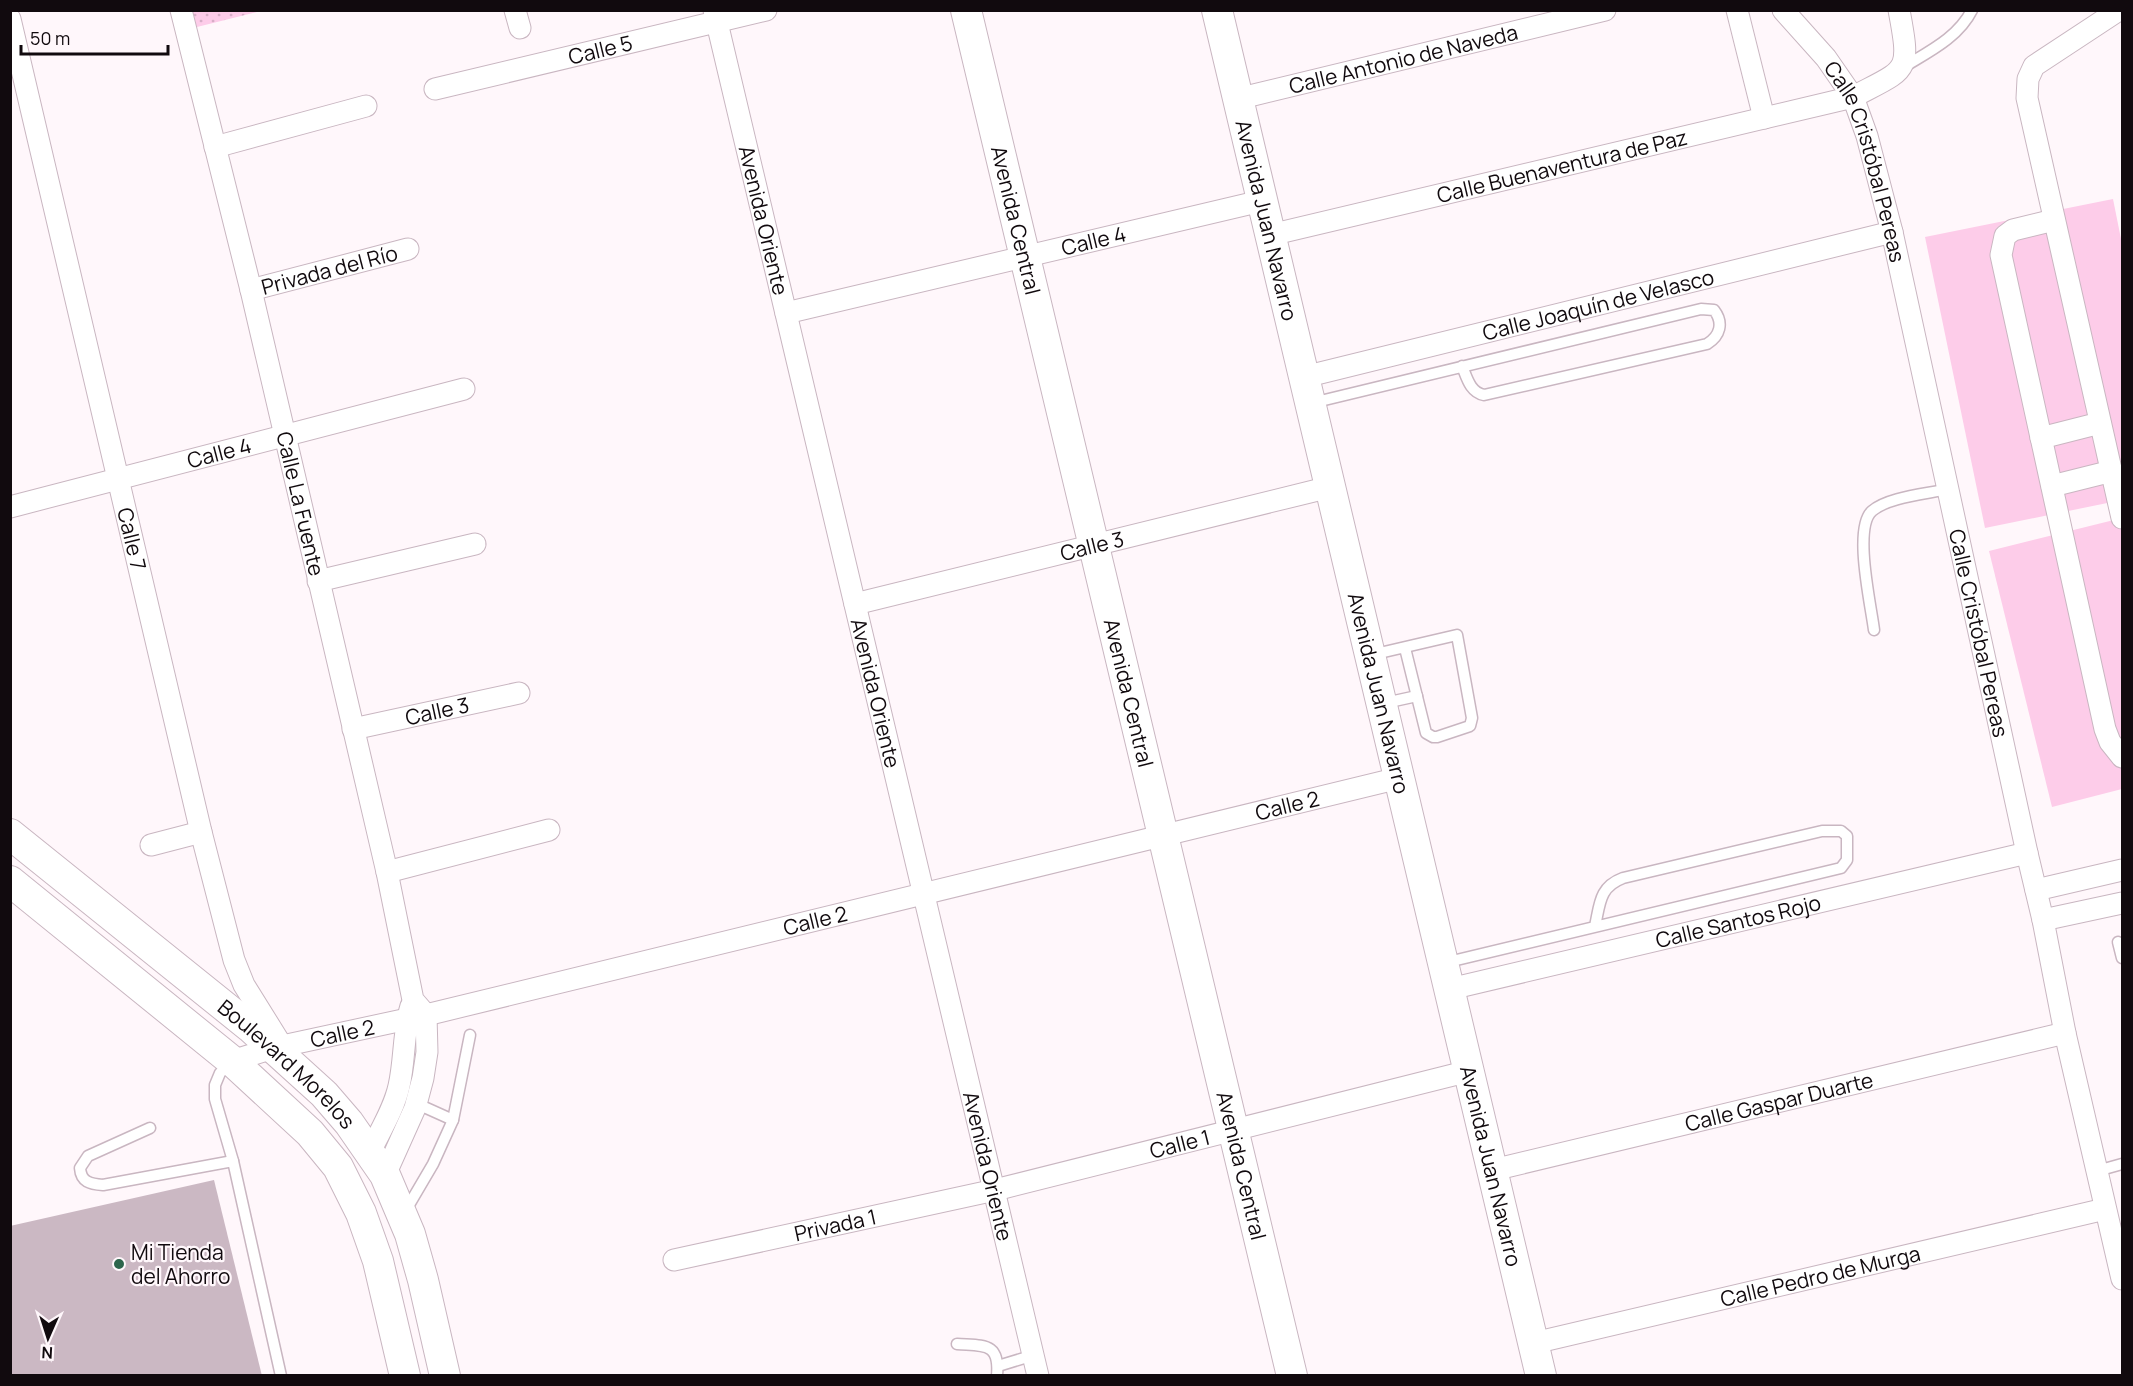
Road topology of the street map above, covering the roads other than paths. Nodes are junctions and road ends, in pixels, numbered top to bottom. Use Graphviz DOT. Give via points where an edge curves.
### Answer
graph roads {
  1 [pos="181,10"];
  2 [pos="766,10"];
  3 [pos="966,10"];
  4 [pos="1217,10"];
  5 [pos="1605,10"];
  6 [pos="1737,10"];
  7 [pos="1783,10"];
  8 [pos="1899,10"];
  9 [pos="1972,10"];
  10 [pos="2119,10"];
  11 [pos="716,16"];
  12 [pos="10,19"];
  13 [pos="1902,68"];
  14 [pos="435,89"];
  15 [pos="1853,97"];
  16 [pos="1237,99"];
  17 [pos="366,106"];
  18 [pos="1764,118"];
  19 [pos="215,147"];
  20 [pos="1262,201"];
  21 [pos="2054,220"];
  22 [pos="1892,232"];
  23 [pos="1270,235"];
  24 [pos="408,249"];
  25 [pos="1025,257"];
  26 [pos="251,290"];
  27 [pos="786,314"];
  28 [pos="1462,366"];
  29 [pos="464,389"];
  30 [pos="1307,391"];
  31 [pos="2100,423"];
  32 [pos="285,437"];
  33 [pos="2041,438"];
  34 [pos="2112,471"];
  35 [pos="119,480"];
  36 [pos="2052,486"];
  37 [pos="1330,487"];
  38 [pos="1948,489"];
  39 [pos="10,507"];
  40 [pos="2122,518"];
  41 [pos="475,544"];
  42 [pos="1094,546"];
  43 [pos="318,581"];
  44 [pos="855,604"];
  45 [pos="1874,630"];
  46 [pos="1405,648"];
  47 [pos="1370,656"];
  48 [pos="519,693"];
  49 [pos="1417,696"];
  50 [pos="1382,704"];
  51 [pos="353,729"];
  52 [pos="2122,757"];
  53 [pos="1399,778"];
  54 [pos="549,830"];
  55 [pos="201,832"];
  56 [pos="10,834"];
  57 [pos="1163,834"];
  58 [pos="151,845"];
  59 [pos="2026,853"];
  60 [pos="2122,870"];
  61 [pos="387,872"];
  62 [pos="10,881"];
  63 [pos="2036,890"];
  64 [pos="924,893"];
  65 [pos="2122,903"];
  66 [pos="2043,920"];
  67 [pos="1595,926"];
  68 [pos="2118,942"];
  69 [pos="2122,958"];
  70 [pos="1447,976"];
  71 [pos="415,1011"];
  72 [pos="2066,1033"];
  73 [pos="470,1035"];
  74 [pos="278,1047"];
  75 [pos="232,1061"];
  76 [pos="1469,1071"];
  77 [pos="396,1097"];
  78 [pos="416,1103"];
  79 [pos="453,1120"];
  80 [pos="150,1128"];
  81 [pos="1234,1130"];
  82 [pos="233,1161"];
  83 [pos="377,1163"];
  84 [pos="2122,1164"];
  85 [pos="1493,1170"];
  86 [pos="2097,1171"];
  87 [pos="995,1190"];
  88 [pos="2105,1209"];
  89 [pos="402,1216"];
  90 [pos="674,1260"];
  91 [pos="2122,1279"];
  92 [pos="1534,1343"];
  93 [pos="957,1344"];
  94 [pos="1034,1355"];
  95 [pos="997,1371"];
  96 [pos="281,1376"];
  97 [pos="405,1376"];
  98 [pos="445,1376"];
  99 [pos="1038,1376"];
  100 [pos="1292,1376"];
  101 [pos="1541,1376"];
  1 -- 19 [label="street, Calle La Fuente"];
  2 -- 11 [label="street, Calle 5"];
  3 -- 25 [label="main road, Avenida Central"];
  4 -- 16 [label="main road, Avenida Juan Navarro"];
  5 -- 16 [label="street, Calle Antonio de Naveda"];
  6 -- 18 [label="street"];
  7 -- 15 [label="street, Calle Cristóbal Pereas" via="1826,58"];
  8 -- 13 [label="street" via="1906,46"];
  9 -- 13 [label="lane" via="1966,22 1947,40"];
  10 -- 21 [label="street" via="2034,66 2028,80 2026,98"];
  11 -- 14 [label="street, Calle 5"];
  11 -- 27 [label="street, Avenida Oriente"];
  12 -- 35 [label="street, Calle 7"];
  13 -- 15 [label="street, Calle Buenaventura de Paz"];
  15 -- 18 [label="street, Calle Buenaventura de Paz"];
  15 -- 22 [label="street, Calle Cristóbal Pereas"];
  16 -- 20 [label="main road, Avenida Juan Navarro"];
  17 -- 19 [label="street"];
  18 -- 23 [label="street, Calle Buenaventura de Paz"];
  19 -- 26 [label="street, Calle La Fuente"];
  20 -- 23 [label="main road, Avenida Juan Navarro"];
  20 -- 25 [label="street, Calle 4"];
  21 -- 31 [label="street"];
  21 -- 33 [label="street" via="2013,230 2005,236 2001,255"];
  22 -- 30 [label="street, Calle Joaquín de Velasco"];
  22 -- 38 [label="street, Calle Cristóbal Pereas"];
  23 -- 30 [label="main road, Avenida Juan Navarro"];
  24 -- 26 [label="street, Privada del Río"];
  25 -- 27 [label="street, Calle 4"];
  25 -- 42 [label="main road, Avenida Central"];
  26 -- 32 [label="street, Calle La Fuente"];
  27 -- 44 [label="street, Avenida Oriente"];
  28 -- 28 [label="lane" via="1701,309 1714,310 1718,315 1719,334 1707,344 1484,395 1472,389"];
  28 -- 30 [label="lane"];
  29 -- 32 [label="street, Calle 4"];
  30 -- 37 [label="main road, Avenida Juan Navarro"];
  31 -- 33 [label="street"];
  31 -- 34 [label="street"];
  32 -- 35 [label="street, Calle 4"];
  32 -- 43 [label="street, Calle La Fuente"];
  33 -- 36 [label="street"];
  34 -- 36 [label="street"];
  34 -- 40 [label="street"];
  35 -- 39 [label="street, Calle 4"];
  35 -- 55 [label="street, Calle 7"];
  36 -- 52 [label="street" via="2105,729"];
  37 -- 42 [label="street, Calle 3"];
  37 -- 47 [label="main road, Avenida Juan Navarro"];
  38 -- 45 [label="lane" via="1885,503 1870,512 1863,528 1863,550"];
  38 -- 59 [label="street, Calle Cristóbal Pereas"];
  41 -- 43 [label="street"];
  42 -- 44 [label="street, Calle 3"];
  42 -- 57 [label="main road, Avenida Central"];
  43 -- 51 [label="street, Calle La Fuente"];
  44 -- 64 [label="street, Avenida Oriente"];
  46 -- 47 [label="lane"];
  46 -- 49 [label="lane"];
  46 -- 49 [label="lane" via="1457,635 1472,723 1467,729 1429,736"];
  47 -- 50 [label="main road, Avenida Juan Navarro"];
  48 -- 51 [label="street, Calle 3"];
  49 -- 50 [label="lane"];
  50 -- 53 [label="main road, Avenida Juan Navarro"];
  51 -- 61 [label="street, Calle La Fuente"];
  53 -- 57 [label="street, Calle 2"];
  53 -- 70 [label="main road, Avenida Juan Navarro"];
  54 -- 61 [label="street"];
  55 -- 58 [label="street"];
  55 -- 74 [label="street, Calle 7" via="234,960"];
  56 -- 74 [label="main road, Boulevard Morelos"];
  57 -- 64 [label="street, Calle 2"];
  57 -- 81 [label="main road, Avenida Central"];
  59 -- 63 [label="street, Calle Cristóbal Pereas"];
  59 -- 70 [label="street, Calle Santos Rojo"];
  60 -- 63 [label="street"];
  61 -- 71 [label="street, Calle La Fuente"];
  62 -- 75 [label="main road, Boulevard Morelos"];
  63 -- 66 [label="street, Calle Cristóbal Pereas"];
  64 -- 71 [label="street, Calle 2"];
  64 -- 87 [label="street, Avenida Oriente"];
  65 -- 66 [label="street"];
  66 -- 72 [label="street, Calle Cristóbal Pereas"];
  67 -- 67 [label="lane" via="1841,868 1847,860 1847,836 1840,831 1822,831 1623,878 1606,888"];
  67 -- 70 [label="lane"];
  68 -- 69 [label="lane"];
  70 -- 76 [label="main road, Avenida Juan Navarro"];
  71 -- 74 [label="street, Calle 2"];
  71 -- 77 [label="street, Calle La Fuente"];
  71 -- 78 [label="street, Calle La Fuente" via="427,1052"];
  72 -- 85 [label="street, Calle Gaspar Duarte"];
  72 -- 86 [label="street, Calle Cristóbal Pereas"];
  73 -- 79 [label="lane"];
  74 -- 75 [label="street, Calle 2"];
  74 -- 83 [label="main road, Boulevard Morelos" via="349,1123"];
  75 -- 82 [label="lane" via="220,1073 215,1099"];
  75 -- 97 [label="main road, Boulevard Morelos" via="310,1133 338,1167 361,1213 378,1261"];
  76 -- 81 [label="street, Calle 1"];
  76 -- 85 [label="main road, Avenida Juan Navarro"];
  77 -- 78 [label="lane"];
  77 -- 83 [label="street, Calle La Fuente"];
  78 -- 79 [label="lane"];
  78 -- 83 [label="street, Calle La Fuente"];
  79 -- 89 [label="lane"];
  80 -- 82 [label="lane" via="88,1156 80,1168 83,1179 103,1185"];
  81 -- 87 [label="street, Calle 1"];
  81 -- 100 [label="main road, Avenida Central"];
  82 -- 96 [label="lane"];
  83 -- 89 [label="main road, Boulevard Morelos"];
  84 -- 86 [label="lane"];
  85 -- 92 [label="main road, Avenida Juan Navarro"];
  86 -- 88 [label="street, Calle Cristóbal Pereas"];
  87 -- 90 [label="street, Privada 1"];
  87 -- 94 [label="street, Avenida Oriente"];
  88 -- 91 [label="street, Calle Cristóbal Pereas"];
  88 -- 92 [label="street, Calle Pedro de Murga"];
  89 -- 98 [label="main road, Boulevard Morelos" via="423,1280"];
  92 -- 101 [label="main road, Avenida Juan Navarro"];
  93 -- 95 [label="lane" via="991,1348"];
  94 -- 95 [label="lane"];
  94 -- 99 [label="street, Avenida Oriente"];
}
